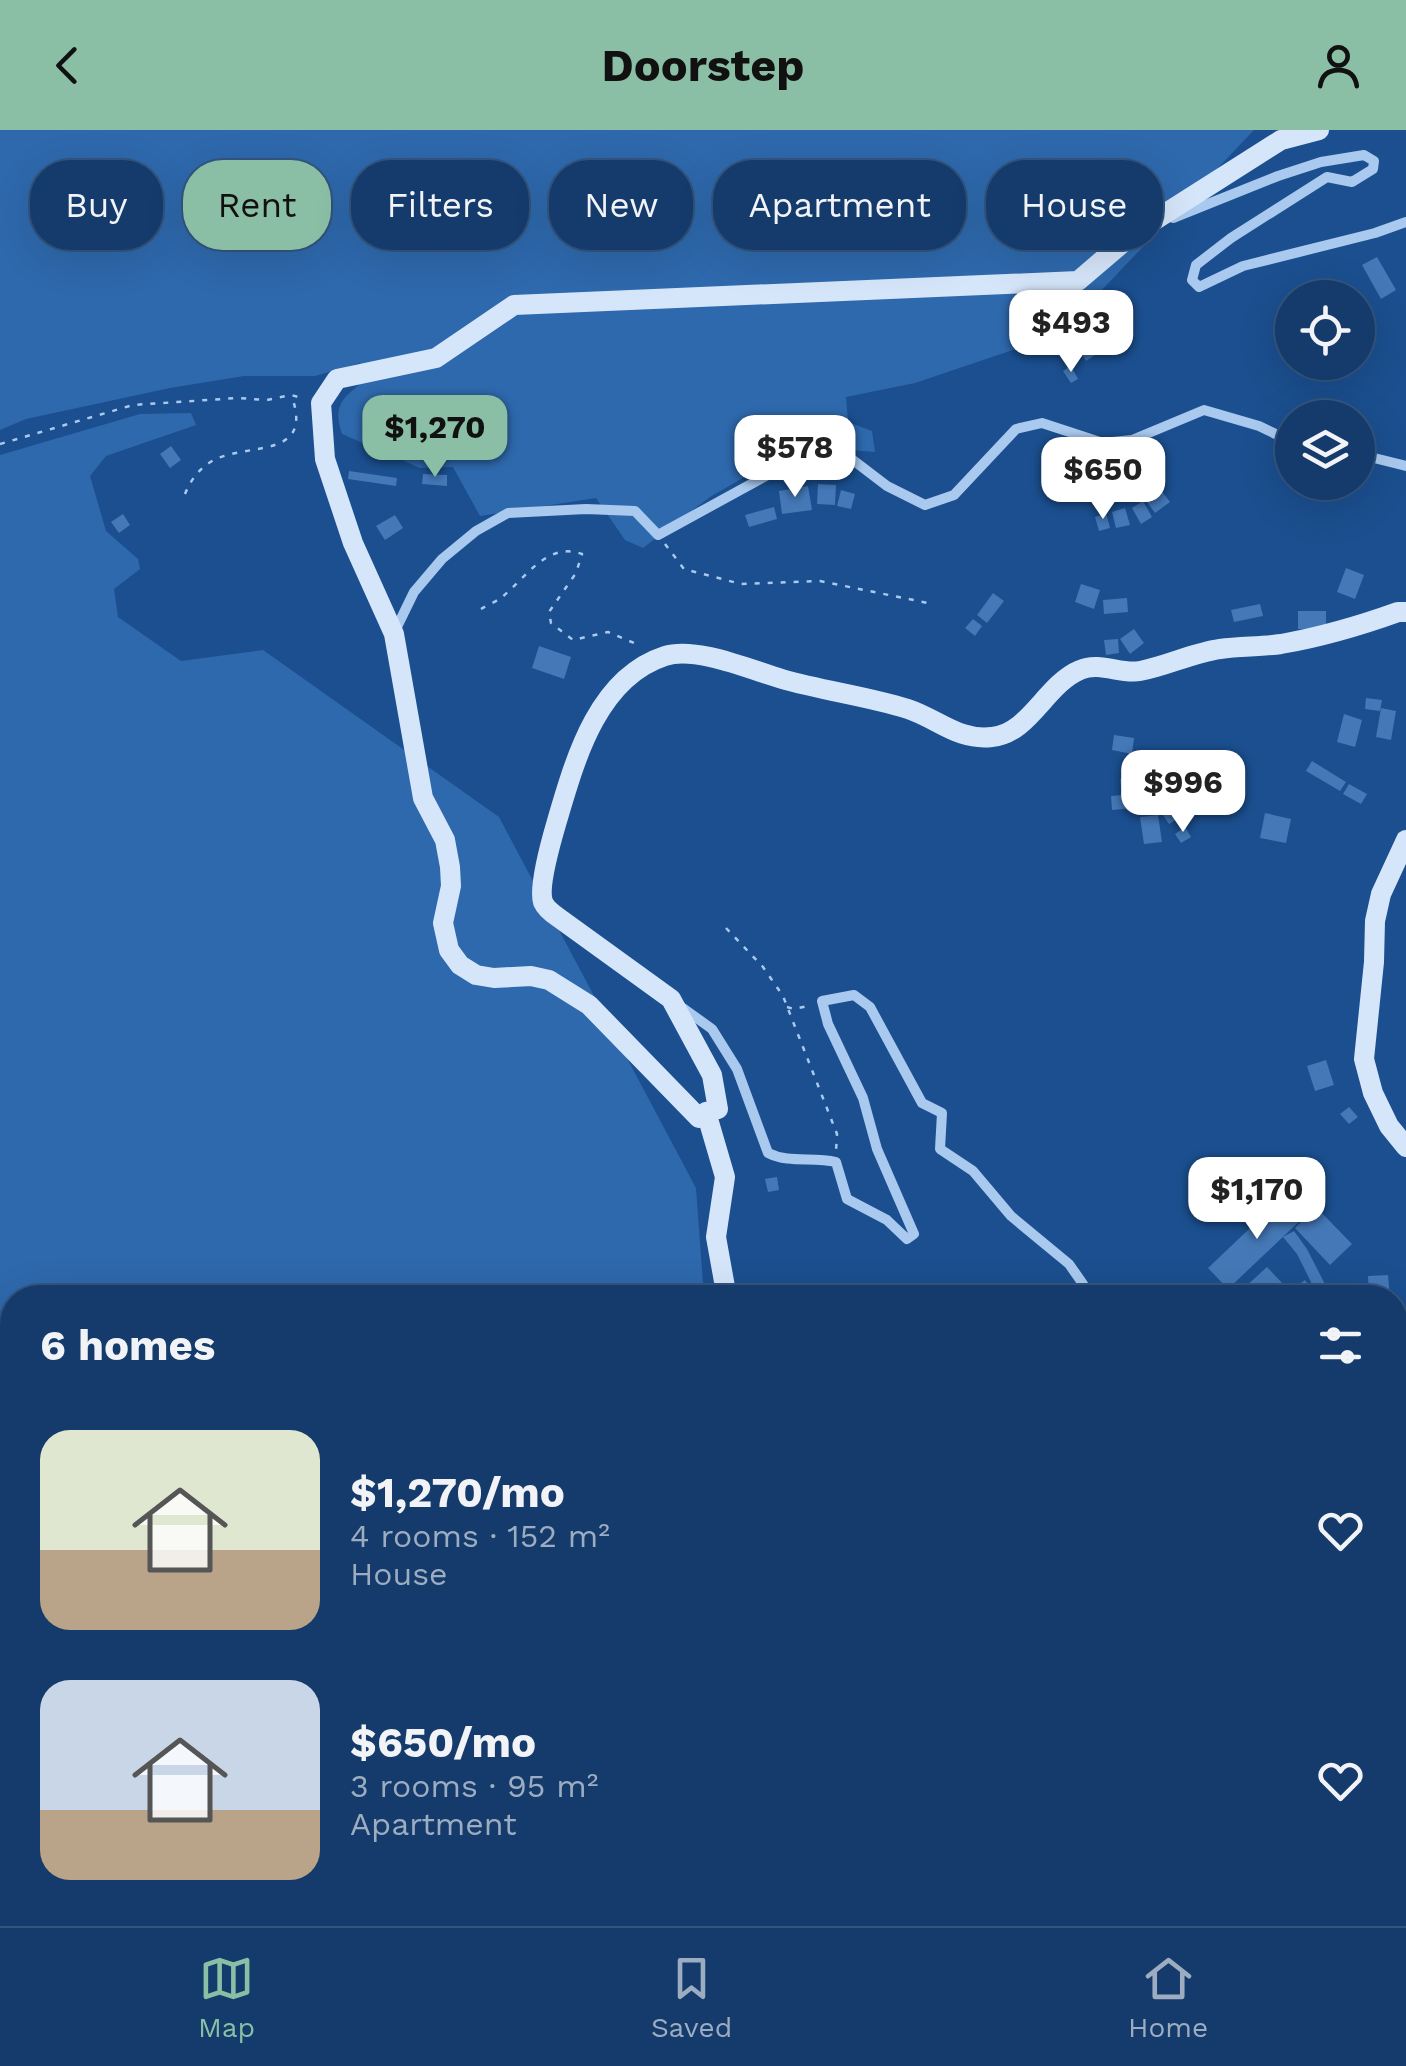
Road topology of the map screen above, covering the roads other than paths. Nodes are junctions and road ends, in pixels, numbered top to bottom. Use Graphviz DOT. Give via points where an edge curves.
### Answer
graph roads {
  1 [pos="1319,130"];
  2 [pos="1286,135"];
  3 [pos="1163,215"];
  4 [pos="1163,222"];
  5 [pos="1406,222"];
  6 [pos="1114,250"];
  7 [pos="1275,434"];
  8 [pos="1375,458"];
  9 [pos="1406,466"];
  10 [pos="1406,612"];
  11 [pos="394,634"];
  12 [pos="1406,840"];
  13 [pos="671,999"];
  14 [pos="706,1112"];
  15 [pos="1406,1147"];
  16 [pos="725,1285"];
  17 [pos="1083,1285"];
  1 -- 2 [label="main road"];
  2 -- 3 [label="main road"];
  4 -- 5 [label="street" via="1278,176 1364,155 1374,169 1352,182 1327,177 1220,247 1196,266 1192,280 1200,288 1243,266"];
  6 -- 11 [label="main road" via="1078,281 514,304 436,358 337,380 321,403 324,459"];
  7 -- 11 [label="street" via="1204,410 1132,440 1103,443 1042,422 1016,428 954,495 925,505 849,457 808,453 658,535 635,512 508,512 442,558 414,592"];
  8 -- 9 [label="street"];
  10 -- 13 [label="main road" via="1135,673 1083,668 1059,682 1012,732 997,737 959,735 906,709 715,658 666,656 605,698 574,771 541,888 544,906"];
  11 -- 14 [label="main road" via="423,798 450,868 443,923 449,950 476,975 549,980 589,1005 699,1118"];
  12 -- 15 [label="main road" via="1375,921 1364,1058 1389,1126"];
  13 -- 14 [label="main road" via="712,1075 718,1109"];
  13 -- 17 [label="street" via="712,1029 737,1070 768,1153 836,1162 847,1199 906,1238 914,1234 822,1002 854,995 870,1008 922,1103 942,1113 940,1149 1070,1264"];
  14 -- 16 [label="main road" via="725,1178 716,1236"];
}
